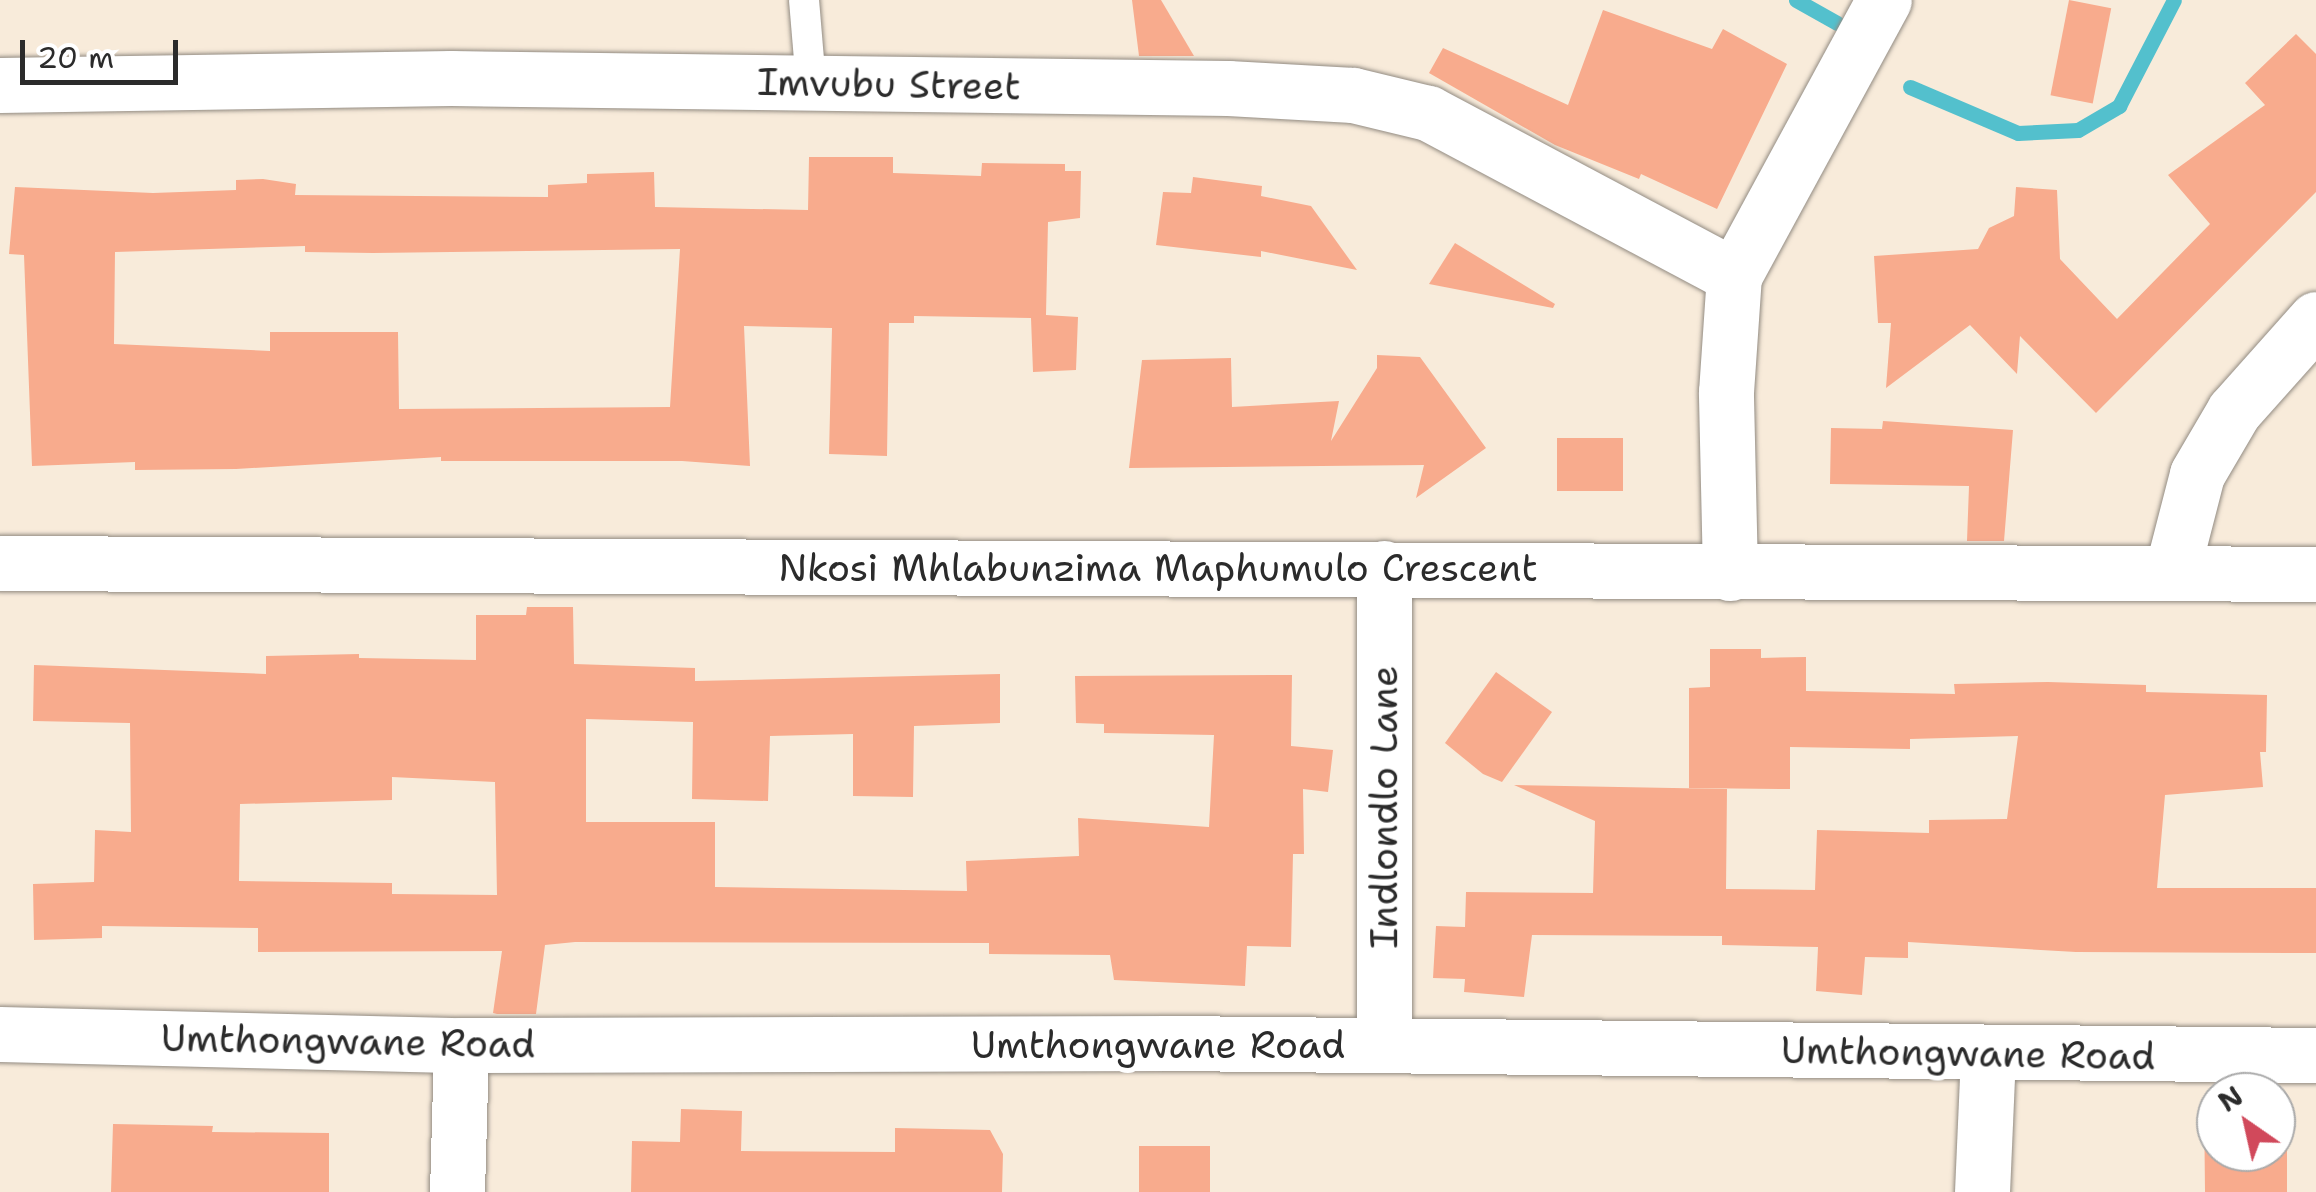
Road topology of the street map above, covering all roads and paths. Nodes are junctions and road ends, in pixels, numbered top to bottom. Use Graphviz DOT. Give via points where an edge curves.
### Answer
graph roads {
  1 [pos="804,0"];
  2 [pos="1884,0"];
  3 [pos="811,83"];
  4 [pos="0,85"];
  5 [pos="1734,276"];
  6 [pos="2316,319"];
  7 [pos="0,562"];
  8 [pos="1384,568"];
  9 [pos="2172,571"];
  10 [pos="1730,572"];
  11 [pos="2316,574"];
  12 [pos="0,1034"];
  13 [pos="461,1045"];
  14 [pos="1384,1045"];
  15 [pos="1988,1054"];
  16 [pos="2316,1056"];
  17 [pos="457,1192"];
  18 [pos="1982,1192"];
  1 -- 3 [label="lane"];
  2 -- 5 [label="street"];
  3 -- 4 [label="street, Imvubu Street" via="451,78"];
  3 -- 5 [label="street, Imvubu Street" via="1353,95 1428,114"];
  5 -- 10 [label="street" via="1726,392"];
  6 -- 9 [label="street" via="2234,412 2198,474"];
  7 -- 8 [label="street, Nkosi Mhlabunzima Maphumulo Crescent"];
  8 -- 10 [label="street, Nkosi Mhlabunzima Maphumulo Crescent"];
  8 -- 14 [label="street, Indlondlo Lane"];
  9 -- 10 [label="street, Nkosi Mhlabunzima Maphumulo Crescent"];
  9 -- 11 [label="street, Nkosi Mhlabunzima Maphumulo Crescent"];
  12 -- 13 [label="street, Umthongwane Road"];
  13 -- 14 [label="street, Umthongwane Road"];
  13 -- 17 [label="street"];
  14 -- 15 [label="street, Umthongwane Road"];
  15 -- 16 [label="street, Umthongwane Road"];
  15 -- 18 [label="street"];
}
